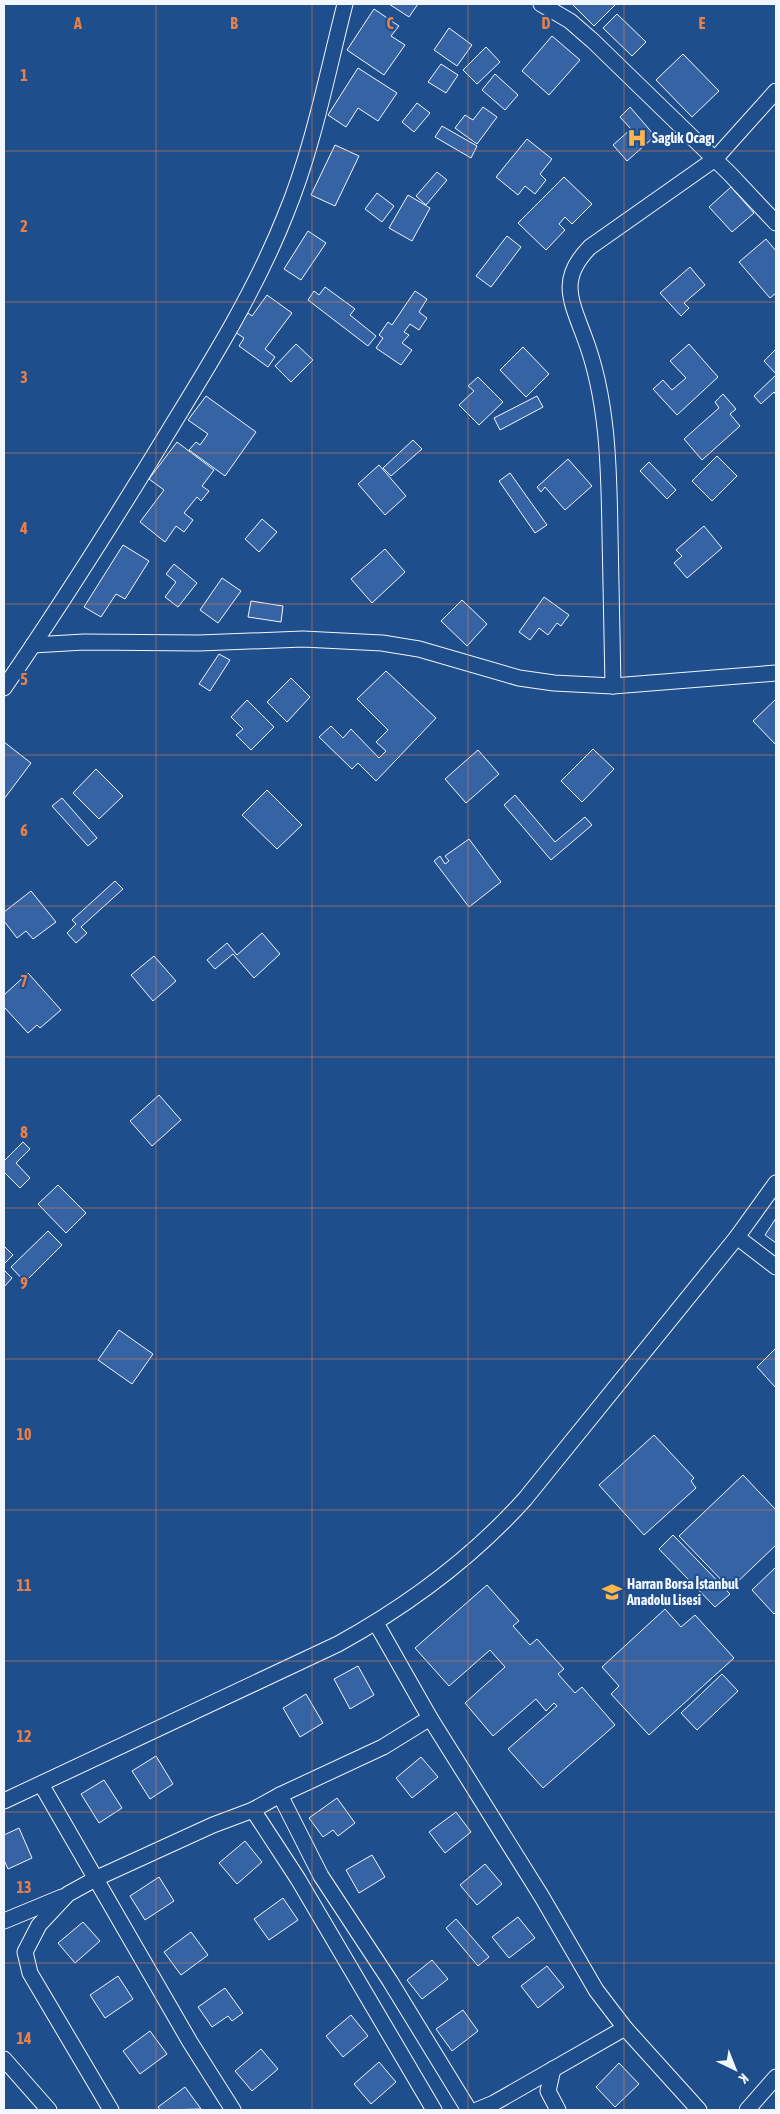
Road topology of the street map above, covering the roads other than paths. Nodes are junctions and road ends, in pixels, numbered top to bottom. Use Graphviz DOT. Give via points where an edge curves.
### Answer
graph roads {
  1 [pos="345,4"];
  2 [pos="541,4"];
  3 [pos="776,92"];
  4 [pos="715,159"];
  5 [pos="776,223"];
  6 [pos="33,645"];
  7 [pos="776,673"];
  8 [pos="613,686"];
  9 [pos="4,688"];
  10 [pos="776,1182"];
  11 [pos="737,1237"];
  12 [pos="776,1267"];
  13 [pos="376,1623"];
  14 [pos="430,1718"];
  15 [pos="41,1784"];
  16 [pos="280,1795"];
  17 [pos="4,1801"];
  18 [pos="253,1810"];
  19 [pos="97,1878"];
  20 [pos="68,1894"];
  21 [pos="4,1921"];
  22 [pos="625,2028"];
  23 [pos="4,2059"];
  24 [pos="552,2069"];
  25 [pos="776,2077"];
  26 [pos="49,2110"];
  27 [pos="111,2110"];
  28 [pos="233,2110"];
  29 [pos="434,2110"];
  30 [pos="469,2110"];
  31 [pos="477,2110"];
  32 [pos="558,2110"];
  33 [pos="699,2110"];
  34 [pos="747,2110"];
  1 -- 6 [label="street" via="300,178 245,300 141,478"];
  2 -- 4 [label="street" via="570,21 594,41"];
  3 -- 4 [label="street"];
  4 -- 5 [label="street"];
  4 -- 8 [label="street" via="590,246 581,256 570,280 570,298 591,353 604,422 609,491"];
  6 -- 8 [label="street" via="303,640 382,643 419,649 519,678"];
  6 -- 9 [label="street"];
  7 -- 8 [label="street"];
  10 -- 11 [label="street"];
  11 -- 12 [label="street"];
  11 -- 13 [label="street" via="506,1521 454,1566"];
  13 -- 14 [label="street"];
  13 -- 15 [label="street"];
  14 -- 16 [label="street" via="383,1747"];
  14 -- 22 [label="street" via="596,1990"];
  15 -- 17 [label="street"];
  15 -- 19 [label="street"];
  16 -- 18 [label="street"];
  16 -- 30 [label="street" via="321,1876"];
  18 -- 19 [label="street" via="213,1824"];
  18 -- 29 [label="street" via="298,1879"];
  19 -- 20 [label="street"];
  19 -- 28 [label="street" via="190,2042"];
  20 -- 21 [label="street"];
  20 -- 27 [label="street" via="39,1925 25,1952 30,1973"];
  22 -- 24 [label="street"];
  22 -- 33 [label="street"];
  23 -- 26 [label="street"];
  24 -- 31 [label="street"];
  24 -- 32 [label="street" via="548,2091"];
  25 -- 34 [label="street"];
}
